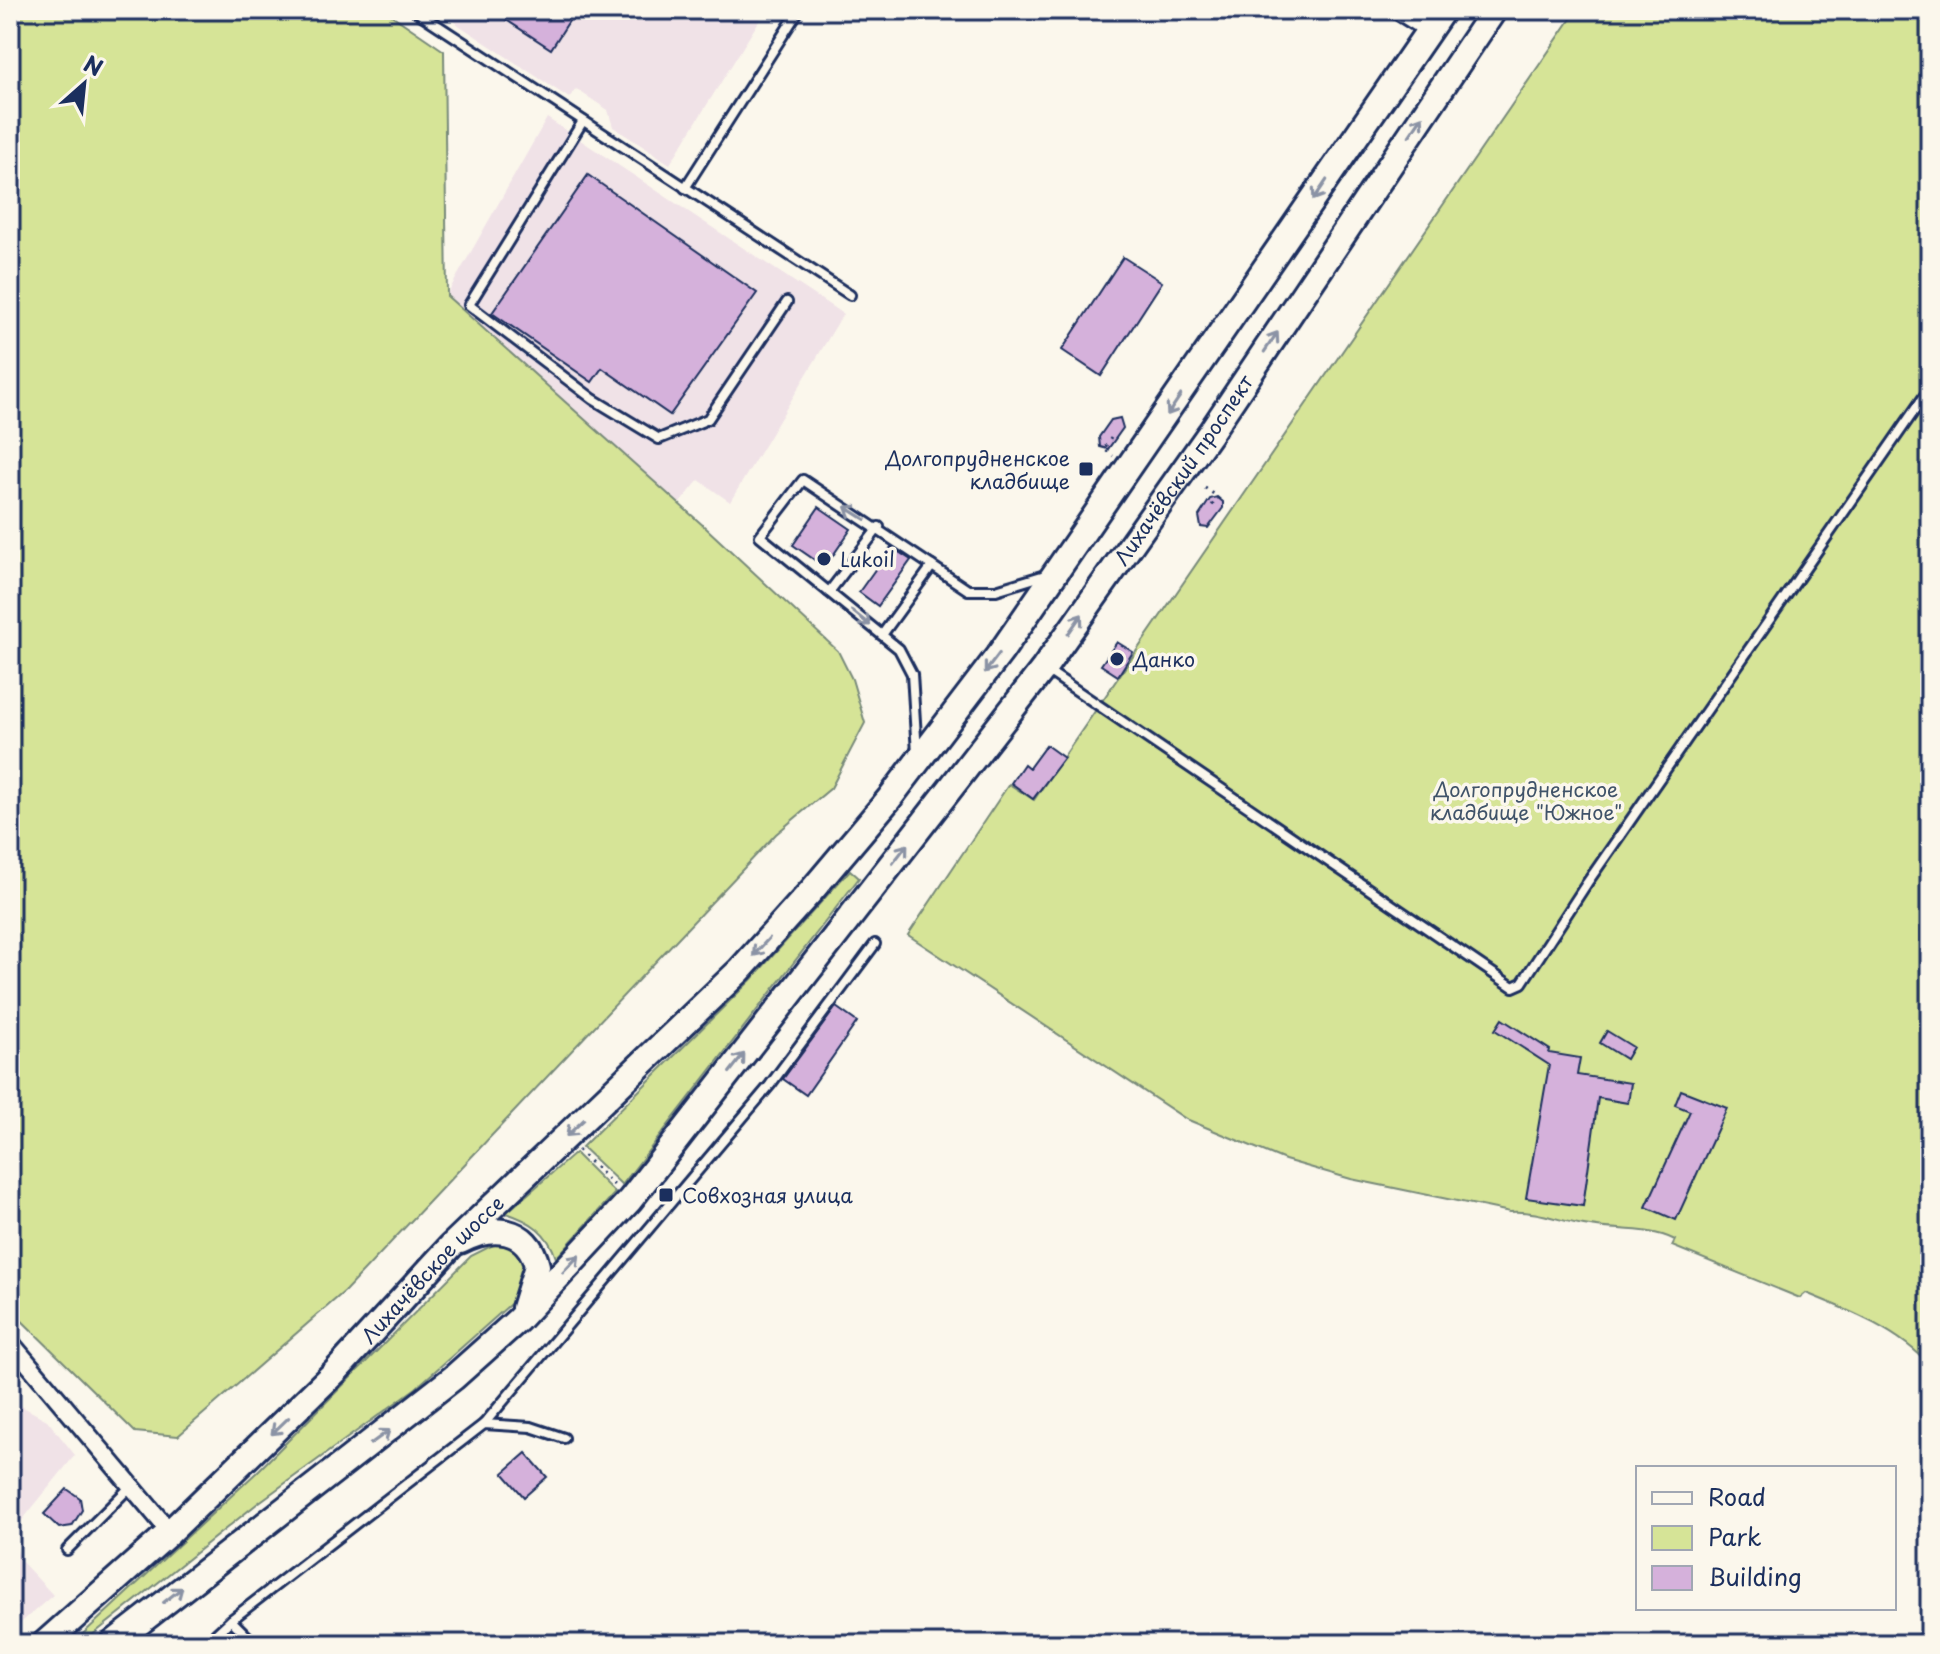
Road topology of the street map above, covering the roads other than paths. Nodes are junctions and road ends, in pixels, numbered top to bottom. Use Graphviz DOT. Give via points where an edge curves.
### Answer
graph roads {
  1 [pos="414,10"];
  2 [pos="799,10"];
  3 [pos="1397,10"];
  4 [pos="1494,10"];
  5 [pos="1436,20"];
  6 [pos="583,121"];
  7 [pos="685,188"];
  8 [pos="850,295"];
  9 [pos="787,302"];
  10 [pos="1930,388"];
  11 [pos="879,527"];
  12 [pos="1063,562"];
  13 [pos="932,566"];
  14 [pos="829,592"];
  15 [pos="882,635"];
  16 [pos="1044,668"];
  17 [pos="917,762"];
  18 [pos="875,944"];
  19 [pos="451,1246"];
  20 [pos="518,1320"];
  21 [pos="10,1342"];
  22 [pos="484,1424"];
  23 [pos="564,1438"];
  24 [pos="131,1486"];
  25 [pos="170,1532"];
  26 [pos="67,1550"];
  27 [pos="231,1620"];
  28 [pos="44,1644"];
  29 [pos="112,1644"];
  30 [pos="205,1644"];
  31 [pos="255,1644"];
  1 -- 6 [label="lane"];
  2 -- 7 [label="lane"];
  3 -- 5 [label="street"];
  16 -- 4 [label="main road, Лихачёвский проспект, one-way" via="1210,433"];
  5 -- 12 [label="main road, one-way"];
  6 -- 7 [label="lane"];
  6 -- 9 [label="lane" via="469,305 593,399 659,439 708,419"];
  7 -- 8 [label="lane"];
  10 -- 16 [label="lane" via="1522,983 1513,987"];
  11 -- 13 [label="lane"];
  11 -- 14 [label="lane"];
  11 -- 14 [label="lane, one-way" via="803,480 760,536"];
  12 -- 13 [label="lane" via="1038,579 996,590 968,590"];
  12 -- 17 [label="main road, one-way"];
  13 -- 15 [label="lane"];
  14 -- 15 [label="lane, one-way"];
  15 -- 17 [label="lane" via="899,649 912,674"];
  20 -- 16 [label="main road, Лихачёвский проспект, one-way" via="630,1200"];
  17 -- 19 [label="main road, Лихачёвское шоссе, one-way" via="740,970"];
  18 -- 22 [label="lane" via="770,1085"];
  19 -- 20 [label="main road" via="492,1230 518,1235 527,1243 537,1266"];
  19 -- 25 [label="main road, Лихачёвское шоссе, one-way" via="336,1371"];
  29 -- 20 [label="main road, one-way" via="399,1423"];
  21 -- 24 [label="street"];
  22 -- 23 [label="lane" via="531,1427"];
  22 -- 27 [label="lane"];
  24 -- 25 [label="street"];
  24 -- 26 [label="lane"];
  25 -- 28 [label="main road, Лихачёвское шоссе"];
  27 -- 30 [label="lane"];
  27 -- 31 [label="lane"];
}
